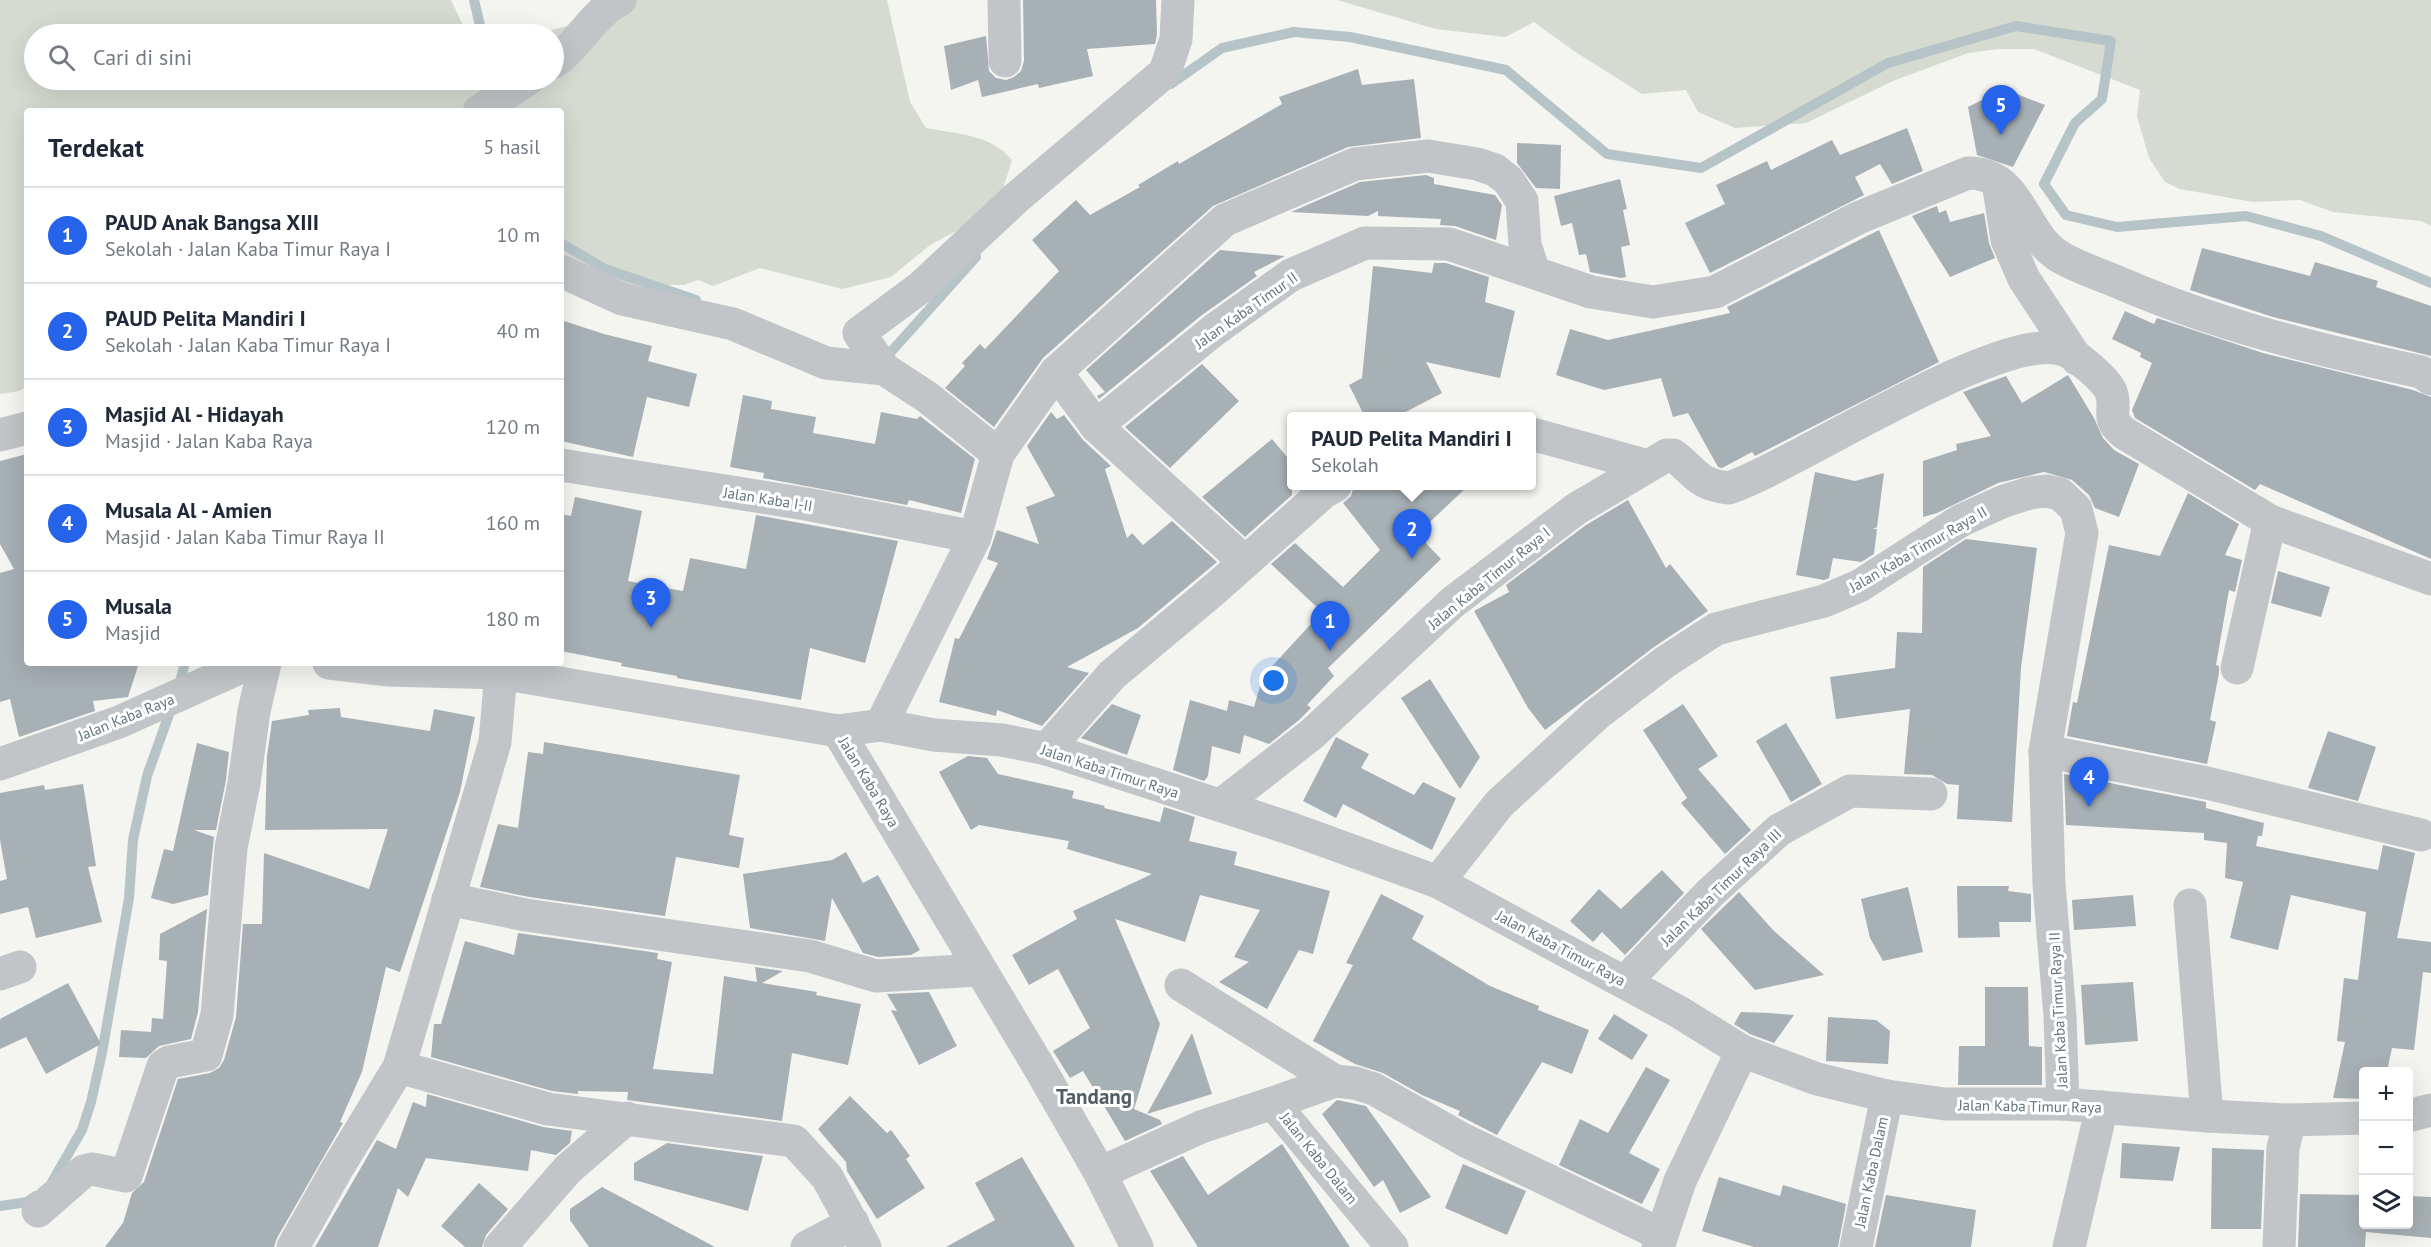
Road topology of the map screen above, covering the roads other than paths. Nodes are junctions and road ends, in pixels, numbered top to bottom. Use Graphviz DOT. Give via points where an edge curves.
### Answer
graph roads {
  1 [pos="620,0"];
  2 [pos="1004,0"];
  3 [pos="1178,0"];
  4 [pos="564,53"];
  5 [pos="1005,61"];
  6 [pos="512,90"];
  7 [pos="484,108"];
  8 [pos="1998,181"];
  9 [pos="564,272"];
  10 [pos="1534,272"];
  11 [pos="2077,359"];
  12 [pos="878,360"];
  13 [pos="1056,372"];
  14 [pos="2431,380"];
  15 [pos="1096,426"];
  16 [pos="24,429"];
  17 [pos="0,435"];
  18 [pos="1536,435"];
  19 [pos="998,454"];
  20 [pos="564,465"];
  21 [pos="1648,466"];
  22 [pos="1328,490"];
  23 [pos="2270,521"];
  24 [pos="975,537"];
  25 [pos="1245,562"];
  26 [pos="2431,579"];
  27 [pos="243,666"];
  28 [pos="264,666"];
  29 [pos="355,666"];
  30 [pos="2237,668"];
  31 [pos="501,673"];
  32 [pos="881,726"];
  33 [pos="838,731"];
  34 [pos="1047,749"];
  35 [pos="2045,751"];
  36 [pos="0,764"];
  37 [pos="1931,794"];
  38 [pos="1221,805"];
  39 [pos="2421,835"];
  40 [pos="1438,882"];
  41 [pos="448,898"];
  42 [pos="2190,905"];
  43 [pos="979,970"];
  44 [pos="1625,982"];
  45 [pos="1181,985"];
  46 [pos="1742,1051"];
  47 [pos="399,1067"];
  48 [pos="1335,1082"];
  49 [pos="1887,1096"];
  50 [pos="1273,1103"];
  51 [pos="2063,1104"];
  52 [pos="2102,1107"];
  53 [pos="2431,1110"];
  54 [pos="2413,1115"];
  55 [pos="2208,1116"];
  56 [pos="627,1118"];
  57 [pos="2359,1118"];
  58 [pos="2290,1120"];
  59 [pos="1100,1173"];
  60 [pos="38,1211"];
  61 [pos="859,1235"];
  62 [pos="1660,1241"];
  63 [pos="293,1247"];
  64 [pos="500,1247"];
  65 [pos="807,1247"];
  66 [pos="1137,1247"];
  67 [pos="1392,1247"];
  68 [pos="1856,1247"];
  69 [pos="2068,1247"];
  70 [pos="2279,1247"];
  1 -- 4 [label="street" via="606,7"];
  2 -- 5 [label="street"];
  3 -- 12 [label="street" via="1176,39 1165,72 1015,199 921,287 859,333"];
  6 -- 7 [label="street"];
  8 -- 10 [label="street, Jalan Kaba Timur II" via="1983,173 1968,174 1858,218 1715,292 1653,302 1591,292"];
  8 -- 11 [label="street" via="2007,240 2024,279"];
  8 -- 14 [label="street" via="2057,255 2175,306 2315,349 2421,372"];
  9 -- 12 [label="street" via="622,299 732,324 826,363"];
  10 -- 13 [label="street" via="1525,245 1522,201 1508,180 1495,170 1428,156 1355,164 1225,220"];
  10 -- 15 [label="street, Jalan Kaba Timur II" via="1449,244 1365,243 1291,275 1214,330"];
  11 -- 21 [label="street, Jalan Kaba Timur Raya I" via="2065,350 2024,349 1966,371 1730,488 1710,486 1673,455"];
  11 -- 23 [label="street" via="2105,381 2111,391 2114,423 2124,433"];
  12 -- 19 [label="street"];
  13 -- 15 [label="street"];
  13 -- 19 [label="street"];
  15 -- 25 [label="street"];
  16 -- 17 [label="street"];
  18 -- 21 [label="street"];
  19 -- 24 [label="street"];
  20 -- 24 [label="street, Jalan Kaba I-II" via="806,504"];
  21 -- 38 [label="street, Jalan Kaba Timur Raya I" via="1576,509 1453,602 1312,734"];
  22 -- 25 [label="street"];
  23 -- 26 [label="street"];
  23 -- 30 [label="street"];
  24 -- 32 [label="street"];
  25 -- 34 [label="street" via="1112,675"];
  27 -- 36 [label="street, Jalan Kaba Raya" via="119,722"];
  28 -- 60 [label="street" via="231,848 217,1015 207,1052 163,1066 126,1176 84,1171"];
  29 -- 31 [label="street, Jalan Kaba Raya"];
  31 -- 33 [label="street, Jalan Kaba Raya"];
  31 -- 41 [label="street" via="495,742"];
  32 -- 33 [label="street, Jalan Kaba Timur Raya"];
  32 -- 34 [label="street, Jalan Kaba Timur Raya"];
  33 -- 43 [label="street, Jalan Kaba Raya"];
  34 -- 38 [label="street, Jalan Kaba Timur Raya"];
  35 -- 39 [label="street" via="2207,783"];
  35 -- 40 [label="street, Jalan Kaba Timur Raya II" via="2082,533 2076,509 2060,494 2046,491 2004,501 1960,521 1859,586 1824,601 1716,629 1596,715 1508,796"];
  35 -- 51 [label="street, Jalan Kaba Timur Raya II"];
  37 -- 44 [label="street, Jalan Kaba Timur Raya III" via="1850,791 1779,830 1710,893"];
  38 -- 40 [label="street, Jalan Kaba Timur Raya"];
  40 -- 44 [label="street, Jalan Kaba Timur Raya"];
  41 -- 43 [label="street" via="526,915 810,956 876,976"];
  41 -- 47 [label="street"];
  42 -- 55 [label="street"];
  43 -- 59 [label="street, Jalan Kaba Raya"];
  44 -- 46 [label="street, Jalan Kaba Timur Raya"];
  45 -- 48 [label="street"];
  46 -- 49 [label="street, Jalan Kaba Timur Raya" via="1817,1079"];
  46 -- 62 [label="street" via="1680,1181"];
  47 -- 56 [label="street" via="548,1109"];
  47 -- 63 [label="street"];
  48 -- 50 [label="street"];
  48 -- 62 [label="street" via="1374,1089"];
  49 -- 51 [label="street, Jalan Kaba Timur Raya" via="1945,1104"];
  49 -- 68 [label="street, Jalan Kaba Dalam"];
  50 -- 59 [label="street, Jalan Kaba Dalam" via="1201,1127"];
  50 -- 67 [label="street, Jalan Kaba Dalam"];
  51 -- 52 [label="street, Jalan Kaba Timur Raya"];
  52 -- 55 [label="street, Jalan Kaba Timur Raya"];
  52 -- 69 [label="street"];
  53 -- 54 [label="street"];
  55 -- 58 [label="street, Jalan Kaba Timur Raya"];
  56 -- 61 [label="street" via="794,1141 827,1177"];
  56 -- 64 [label="street" via="568,1169"];
  57 -- 58 [label="street, Jalan Kaba Timur Raya"];
  58 -- 70 [label="street" via="2283,1149"];
  59 -- 66 [label="street, Jalan Kaba Raya"];
  61 -- 65 [label="street"];
}
